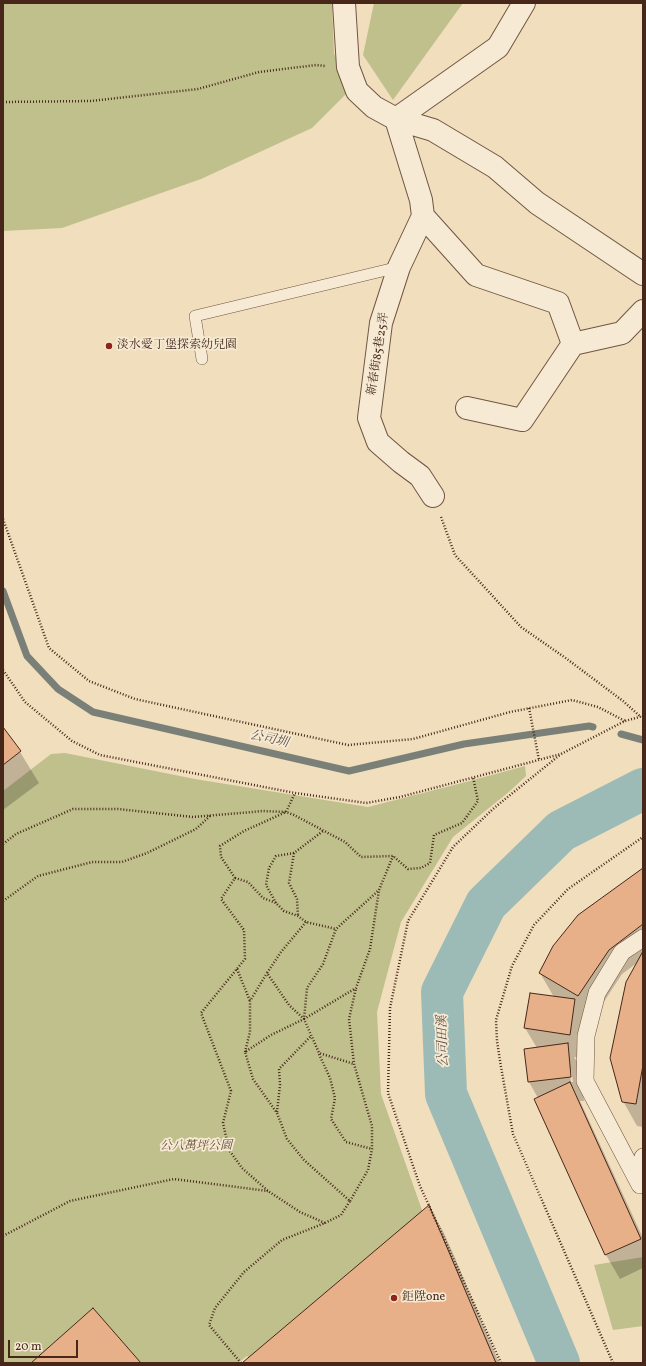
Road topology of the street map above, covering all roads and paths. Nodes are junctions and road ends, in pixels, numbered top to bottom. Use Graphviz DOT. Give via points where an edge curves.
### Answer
graph roads {
  1 [pos="344,3"];
  2 [pos="524,3"];
  3 [pos="348,67"];
  4 [pos="3,102"];
  5 [pos="396,119"];
  6 [pos="423,216"];
  7 [pos="399,267"];
  8 [pos="643,274"];
  9 [pos="643,311"];
  10 [pos="573,344"];
  11 [pos="202,359"];
  12 [pos="466,408"];
  13 [pos="433,496"];
  14 [pos="3,519"];
  15 [pos="3,670"];
  16 [pos="529,708"];
  17 [pos="642,717"];
  18 [pos="625,721"];
  19 [pos="561,754"];
  20 [pos="539,760"];
  21 [pos="473,777"];
  22 [pos="295,793"];
  23 [pos="286,812"];
  24 [pos="211,815"];
  25 [pos="323,831"];
  26 [pos="643,837"];
  27 [pos="3,844"];
  28 [pos="294,853"];
  29 [pos="393,856"];
  30 [pos="234,878"];
  31 [pos="379,890"];
  32 [pos="3,901"];
  33 [pos="276,903"];
  34 [pos="298,916"];
  35 [pos="306,922"];
  36 [pos="336,929"];
  37 [pos="643,938"];
  38 [pos="237,969"];
  39 [pos="267,973"];
  40 [pos="356,988"];
  41 [pos="250,1002"];
  42 [pos="304,1019"];
  43 [pos="311,1036"];
  44 [pos="245,1052"];
  45 [pos="319,1053"];
  46 [pos="354,1064"];
  47 [pos="277,1113"];
  48 [pos="372,1149"];
  49 [pos="643,1157"];
  50 [pos="642,1184"];
  51 [pos="268,1191"];
  52 [pos="350,1201"];
  53 [pos="325,1223"];
  54 [pos="3,1236"];
  55 [pos="241,1363"];
  56 [pos="501,1363"];
  57 [pos="613,1363"];
  1 -- 3 [label="street"];
  2 -- 5 [label="street" via="498,47"];
  3 -- 4 [label="path" via="316,65 259,72 198,89 91,101"];
  3 -- 5 [label="street" via="357,91 374,107"];
  5 -- 6 [label="street" via="421,200"];
  5 -- 8 [label="street" via="434,130 495,167 537,203"];
  6 -- 7 [label="street, 新春街85巷25弄"];
  6 -- 10 [label="street" via="476,275 558,303"];
  7 -- 11 [label="lane" via="195,316"];
  7 -- 13 [label="street, 新春街85巷25弄" via="381,323 369,418 378,442 420,476"];
  9 -- 10 [label="street" via="622,333"];
  10 -- 12 [label="street" via="522,420"];
  13 -- 17 [label="path" via="455,555 521,627"];
  14 -- 16 [label="path" via="49,648 89,681 135,698 348,745 413,739"];
  15 -- 22 [label="path" via="25,702 72,741 100,755"];
  16 -- 18 [label="path" via="572,700 598,707"];
  16 -- 20 [label="path"];
  17 -- 18 [label="path"];
  18 -- 19 [label="path"];
  19 -- 20 [label="path"];
  19 -- 56 [label="path" via="494,808 453,847 408,921 390,1008 388,1093 420,1186"];
  20 -- 21 [label="path"];
  21 -- 22 [label="path" via="400,797 366,803"];
  21 -- 29 [label="path" via="478,801 462,823 434,835 430,863 421,868 408,869"];
  22 -- 23 [label="path"];
  23 -- 24 [label="path"];
  23 -- 25 [label="path"];
  23 -- 30 [label="path" via="244,831 220,846 221,857"];
  24 -- 27 [label="path" via="193,817 118,809 73,809 16,834"];
  24 -- 32 [label="path" via="196,829 148,853 122,862 92,862 38,876"];
  25 -- 28 [label="path"];
  25 -- 29 [label="path" via="346,842 361,857"];
  26 -- 57 [label="path" via="568,889 534,925 512,966 496,1020 497,1042 513,1134"];
  28 -- 33 [label="path" via="276,856 270,868 266,885"];
  28 -- 34 [label="path" via="289,883 297,899"];
  29 -- 31 [label="path"];
  30 -- 33 [label="path" via="248,882 263,898"];
  30 -- 38 [label="path" via="221,899 244,930 245,959"];
  31 -- 36 [label="path"];
  31 -- 40 [label="path" via="370,949"];
  33 -- 34 [label="path" via="284,911"];
  34 -- 35 [label="path"];
  35 -- 36 [label="path"];
  35 -- 39 [label="path"];
  36 -- 42 [label="path" via="323,964 307,988"];
  37 -- 50 [label="street" via="622,952 597,993 586,1036 585,1073 585,1080"];
  38 -- 41 [label="path"];
  38 -- 51 [label="path" via="201,1013 231,1091 223,1123 229,1150 242,1168"];
  39 -- 41 [label="path"];
  39 -- 42 [label="path" via="289,1005"];
  40 -- 42 [label="path"];
  40 -- 46 [label="path" via="349,1019"];
  41 -- 44 [label="path" via="250,1032"];
  42 -- 43 [label="path"];
  42 -- 44 [label="path" via="271,1035"];
  43 -- 45 [label="path"];
  43 -- 47 [label="path" via="279,1069"];
  44 -- 47 [label="path" via="252,1079"];
  45 -- 46 [label="path"];
  45 -- 48 [label="path" via="335,1098 331,1119 346,1142"];
  46 -- 48 [label="path" via="372,1126"];
  47 -- 52 [label="path" via="287,1139 304,1160"];
  48 -- 52 [label="path" via="368,1170"];
  49 -- 50 [label="street"];
  51 -- 53 [label="path" via="300,1212"];
  51 -- 54 [label="path" via="174,1179 70,1201"];
  52 -- 53 [label="path" via="341,1215"];
  53 -- 55 [label="path" via="282,1240 244,1272 215,1308 209,1325"];
}
